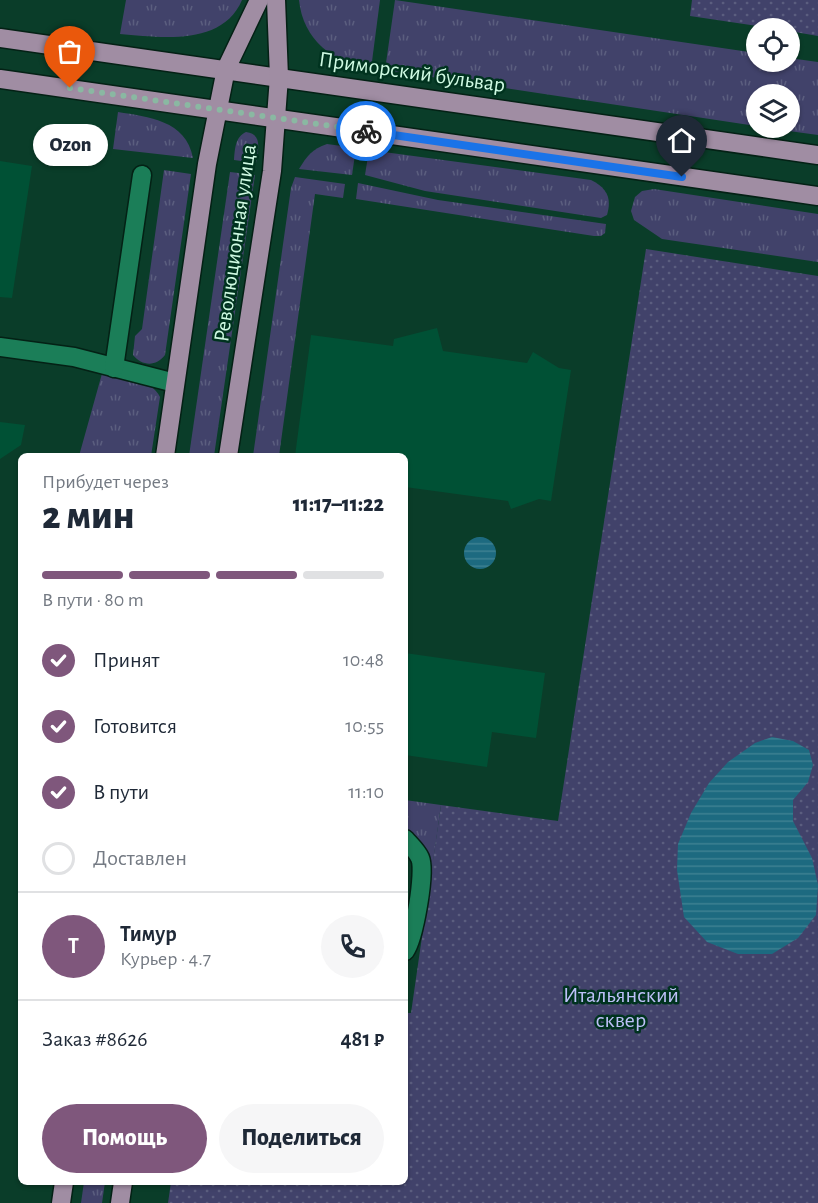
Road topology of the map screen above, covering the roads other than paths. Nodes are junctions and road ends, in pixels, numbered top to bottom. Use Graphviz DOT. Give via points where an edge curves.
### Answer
graph roads {
  1 [pos="259,0"];
  2 [pos="276,0"];
  3 [pos="0,38"];
  4 [pos="226,69"];
  5 [pos="279,77"];
  6 [pos="0,79"];
  7 [pos="218,110"];
  8 [pos="276,118"];
  9 [pos="818,155"];
  10 [pos="142,175"];
  11 [pos="818,196"];
  12 [pos="0,347"];
  13 [pos="114,368"];
  14 [pos="175,383"];
  15 [pos="165,453"];
  16 [pos="228,453"];
  17 [pos="408,843"];
  18 [pos="408,945"];
  19 [pos="64,1185"];
  20 [pos="123,1185"];
  21 [pos="61,1203"];
  22 [pos="120,1203"];
  1 -- 4 [label="main road, Революционная улица"];
  2 -- 5 [label="main road, Революционная улица"];
  3 -- 4 [label="main road, Приморский бульвар"];
  4 -- 5 [label="main road, Приморский бульвар"];
  4 -- 7 [label="main road, Революционная улица"];
  5 -- 8 [label="main road, Революционная улица"];
  5 -- 9 [label="main road, Приморский бульвар"];
  6 -- 7 [label="main road"];
  7 -- 8 [label="main road"];
  7 -- 14 [label="main road, Революционная улица"];
  8 -- 11 [label="main road"];
  8 -- 16 [label="main road, Революционная улица" via="272,171"];
  10 -- 13 [label="lane"];
  12 -- 13 [label="lane" via="74,357"];
  13 -- 14 [label="lane"];
  14 -- 15 [label="main road, Революционная улица"];
  17 -- 18 [label="lane" via="420,858 422,870 414,934"];
  19 -- 21 [label="main road"];
  20 -- 22 [label="main road"];
}
